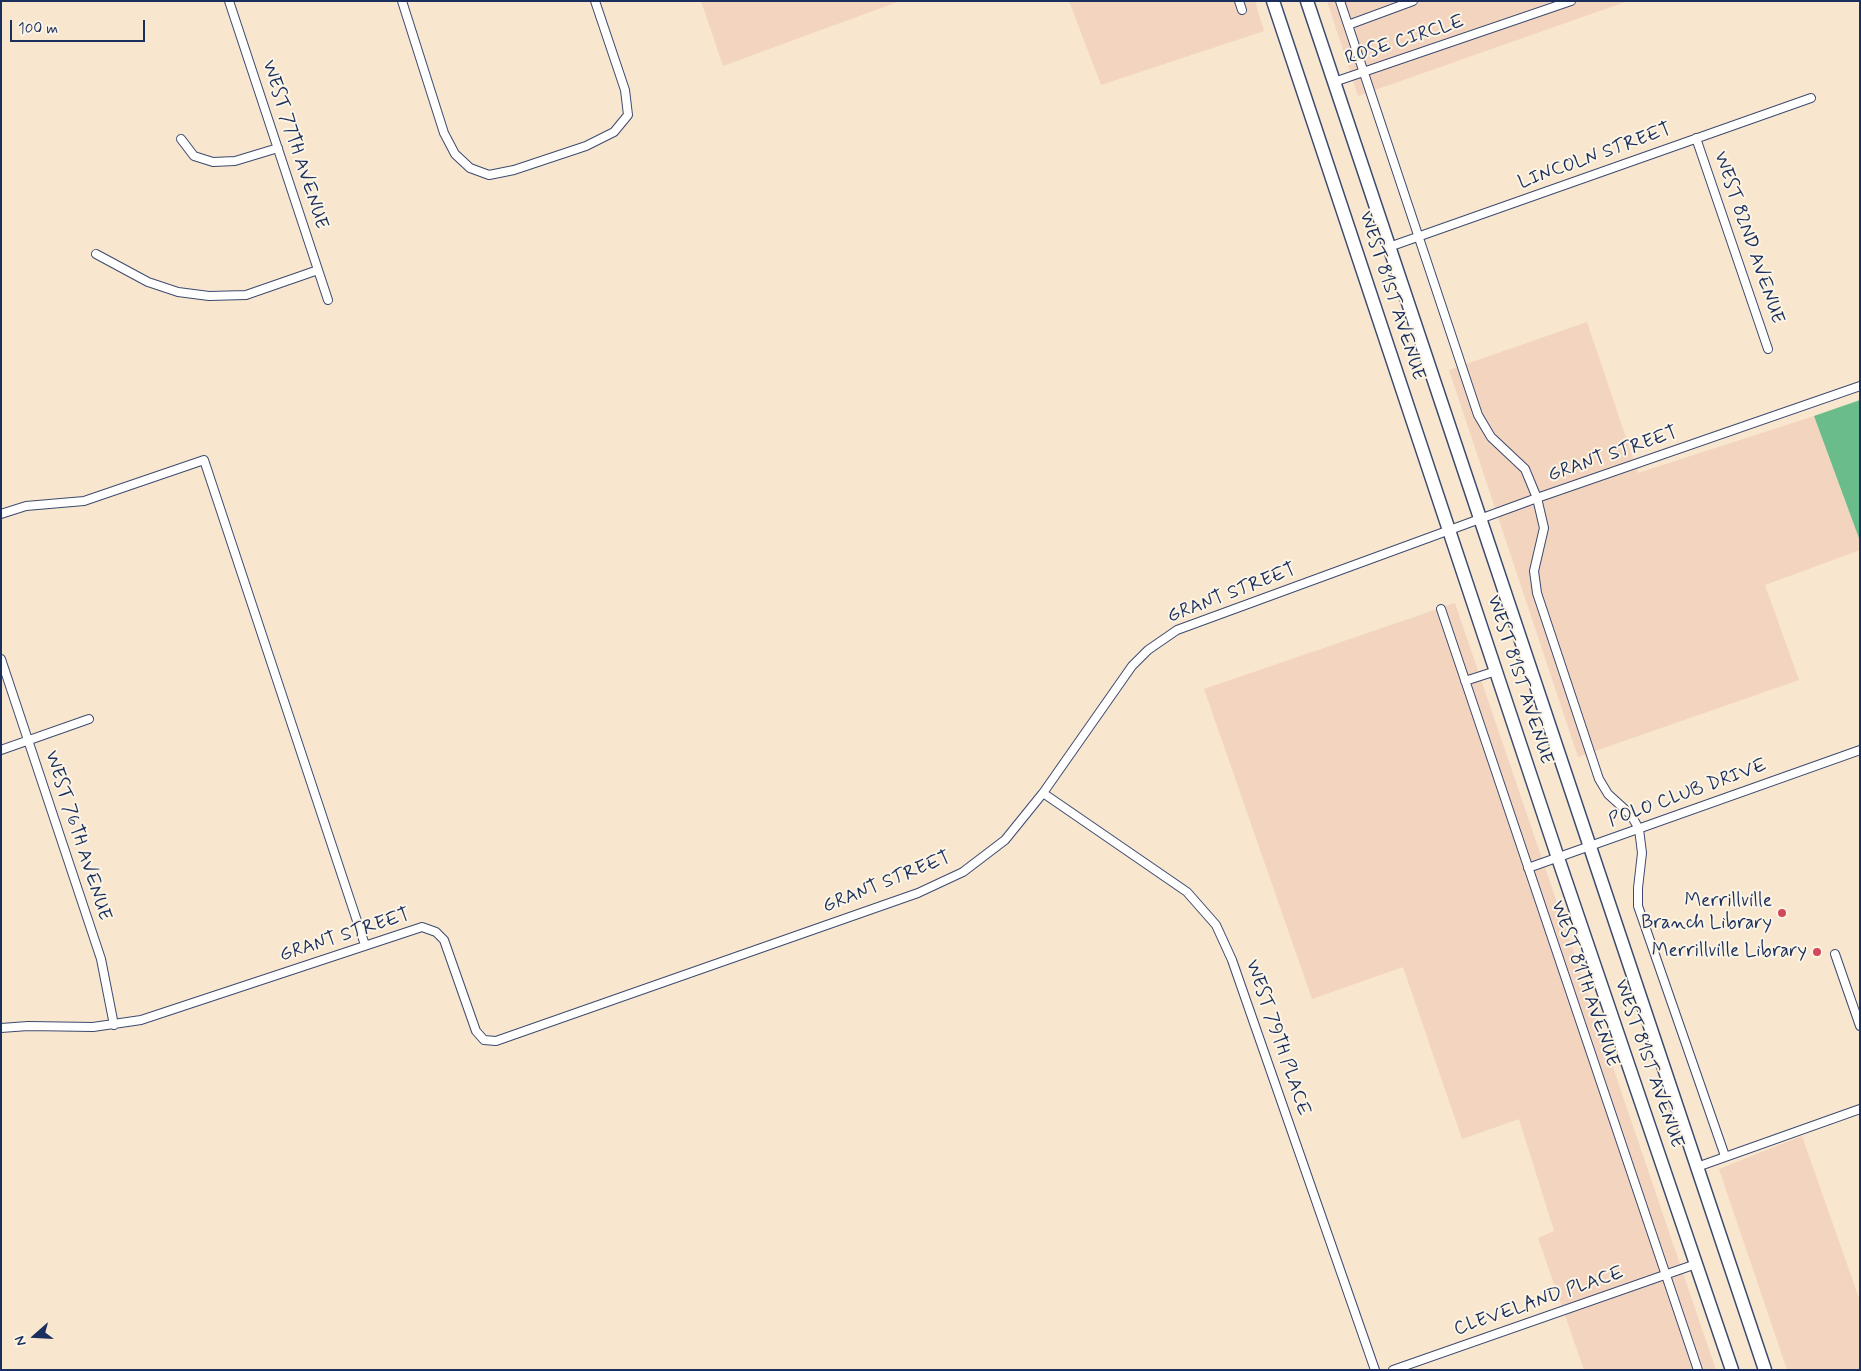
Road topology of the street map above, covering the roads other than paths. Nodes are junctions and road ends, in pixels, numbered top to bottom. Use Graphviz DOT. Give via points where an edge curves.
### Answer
graph roads {
  1 [pos="229,1"];
  2 [pos="402,1"];
  3 [pos="595,1"];
  4 [pos="1239,1"];
  5 [pos="1273,1"];
  6 [pos="1307,1"];
  7 [pos="1340,1"];
  8 [pos="1413,1"];
  9 [pos="1571,1"];
  10 [pos="1242,10"];
  11 [pos="1348,25"];
  12 [pos="1363,72"];
  13 [pos="1334,82"];
  14 [pos="1811,98"];
  15 [pos="1696,138"];
  16 [pos="181,139"];
  17 [pos="278,148"];
  18 [pos="1419,237"];
  19 [pos="1389,247"];
  20 [pos="96,254"];
  21 [pos="318,270"];
  22 [pos="328,300"];
  23 [pos="1768,349"];
  24 [pos="1860,386"];
  25 [pos="1537,498"];
  26 [pos="1,514"];
  27 [pos="1480,519"];
  28 [pos="1449,531"];
  29 [pos="1441,609"];
  30 [pos="1,659"];
  31 [pos="1496,671"];
  32 [pos="1465,682"];
  33 [pos="89,719"];
  34 [pos="28,740"];
  35 [pos="1,750"];
  36 [pos="1860,750"];
  37 [pos="1043,793"];
  38 [pos="1639,829"];
  39 [pos="1590,846"];
  40 [pos="1558,858"];
  41 [pos="1528,868"];
  42 [pos="366,945"];
  43 [pos="1835,954"];
  44 [pos="114,1025"];
  45 [pos="1860,1026"];
  46 [pos="1,1028"];
  47 [pos="1860,1109"];
  48 [pos="1725,1156"];
  49 [pos="1697,1167"];
  50 [pos="1696,1264"];
  51 [pos="1666,1275"];
  52 [pos="1375,1370"];
  53 [pos="1393,1370"];
  54 [pos="1698,1370"];
  55 [pos="1732,1370"];
  56 [pos="1765,1370"];
  1 -- 17 [label="street, WEST 77TH AVENUE"];
  2 -- 3 [label="street" via="444,133 455,154 470,168 489,175 532,164 593,142 614,132 628,115 624,90"];
  4 -- 10 [label="street"];
  5 -- 28 [label="main road, WEST 81ST AVENUE"];
  6 -- 13 [label="main road, WEST 81ST AVENUE"];
  7 -- 11 [label="street"];
  8 -- 11 [label="street, ROSE CIRCLE"];
  9 -- 12 [label="street, ROSE CIRCLE"];
  11 -- 12 [label="street"];
  12 -- 13 [label="street, ROSE CIRCLE"];
  12 -- 18 [label="street"];
  13 -- 19 [label="main road, WEST 81ST AVENUE"];
  14 -- 15 [label="street, LINCOLN STREET"];
  15 -- 18 [label="street, LINCOLN STREET"];
  15 -- 23 [label="street, WEST 82ND AVENUE"];
  16 -- 17 [label="street" via="194,156 213,162 235,161"];
  17 -- 21 [label="street, WEST 77TH AVENUE"];
  18 -- 19 [label="street, LINCOLN STREET"];
  18 -- 25 [label="street" via="1481,422 1491,437 1525,469"];
  19 -- 27 [label="main road, WEST 81ST AVENUE"];
  20 -- 21 [label="street" via="148,282 178,292 209,296 246,295"];
  21 -- 22 [label="street, WEST 77TH AVENUE"];
  24 -- 25 [label="street, GRANT STREET"];
  25 -- 27 [label="street, GRANT STREET"];
  25 -- 38 [label="street" via="1544,528 1534,571 1537,593 1599,779"];
  26 -- 42 [label="street" via="26,506 84,500 204,460"];
  27 -- 28 [label="street, GRANT STREET"];
  27 -- 39 [label="main road, WEST 81ST AVENUE"];
  28 -- 31 [label="main road, WEST 81ST AVENUE"];
  28 -- 37 [label="street, GRANT STREET" via="1200,620 1166,637 1124,675"];
  29 -- 32 [label="street, WEST 81TH AVENUE"];
  30 -- 34 [label="street, WEST 76TH AVENUE"];
  31 -- 32 [label="street"];
  31 -- 40 [label="main road, WEST 81ST AVENUE"];
  32 -- 41 [label="street, WEST 81TH AVENUE"];
  33 -- 34 [label="street"];
  34 -- 35 [label="street"];
  34 -- 44 [label="street, WEST 76TH AVENUE" via="101,959"];
  36 -- 38 [label="street, POLO CLUB DRIVE"];
  37 -- 42 [label="street, GRANT STREET" via="1005,840 963,872 918,893 496,1041 484,1040 476,1031 446,945 436,932 418,927"];
  37 -- 52 [label="street, WEST 79TH PLACE" via="1186,892 1210,917 1220,933 1238,975"];
  38 -- 39 [label="street, POLO CLUB DRIVE"];
  38 -- 48 [label="street" via="1642,853 1638,906"];
  39 -- 40 [label="street, POLO CLUB DRIVE"];
  39 -- 49 [label="main road, WEST 81ST AVENUE"];
  40 -- 41 [label="street, POLO CLUB DRIVE"];
  40 -- 50 [label="main road, WEST 81ST AVENUE"];
  41 -- 51 [label="street, WEST 81TH AVENUE"];
  42 -- 44 [label="street, GRANT STREET" via="141,1020"];
  43 -- 45 [label="street"];
  44 -- 46 [label="street, GRANT STREET"];
  47 -- 48 [label="street"];
  48 -- 49 [label="street"];
  49 -- 56 [label="main road, WEST 81ST AVENUE"];
  50 -- 51 [label="street, CLEVELAND PLACE"];
  50 -- 55 [label="main road, WEST 81ST AVENUE"];
  51 -- 53 [label="street, CLEVELAND PLACE"];
  51 -- 54 [label="street, WEST 81TH AVENUE"];
}
